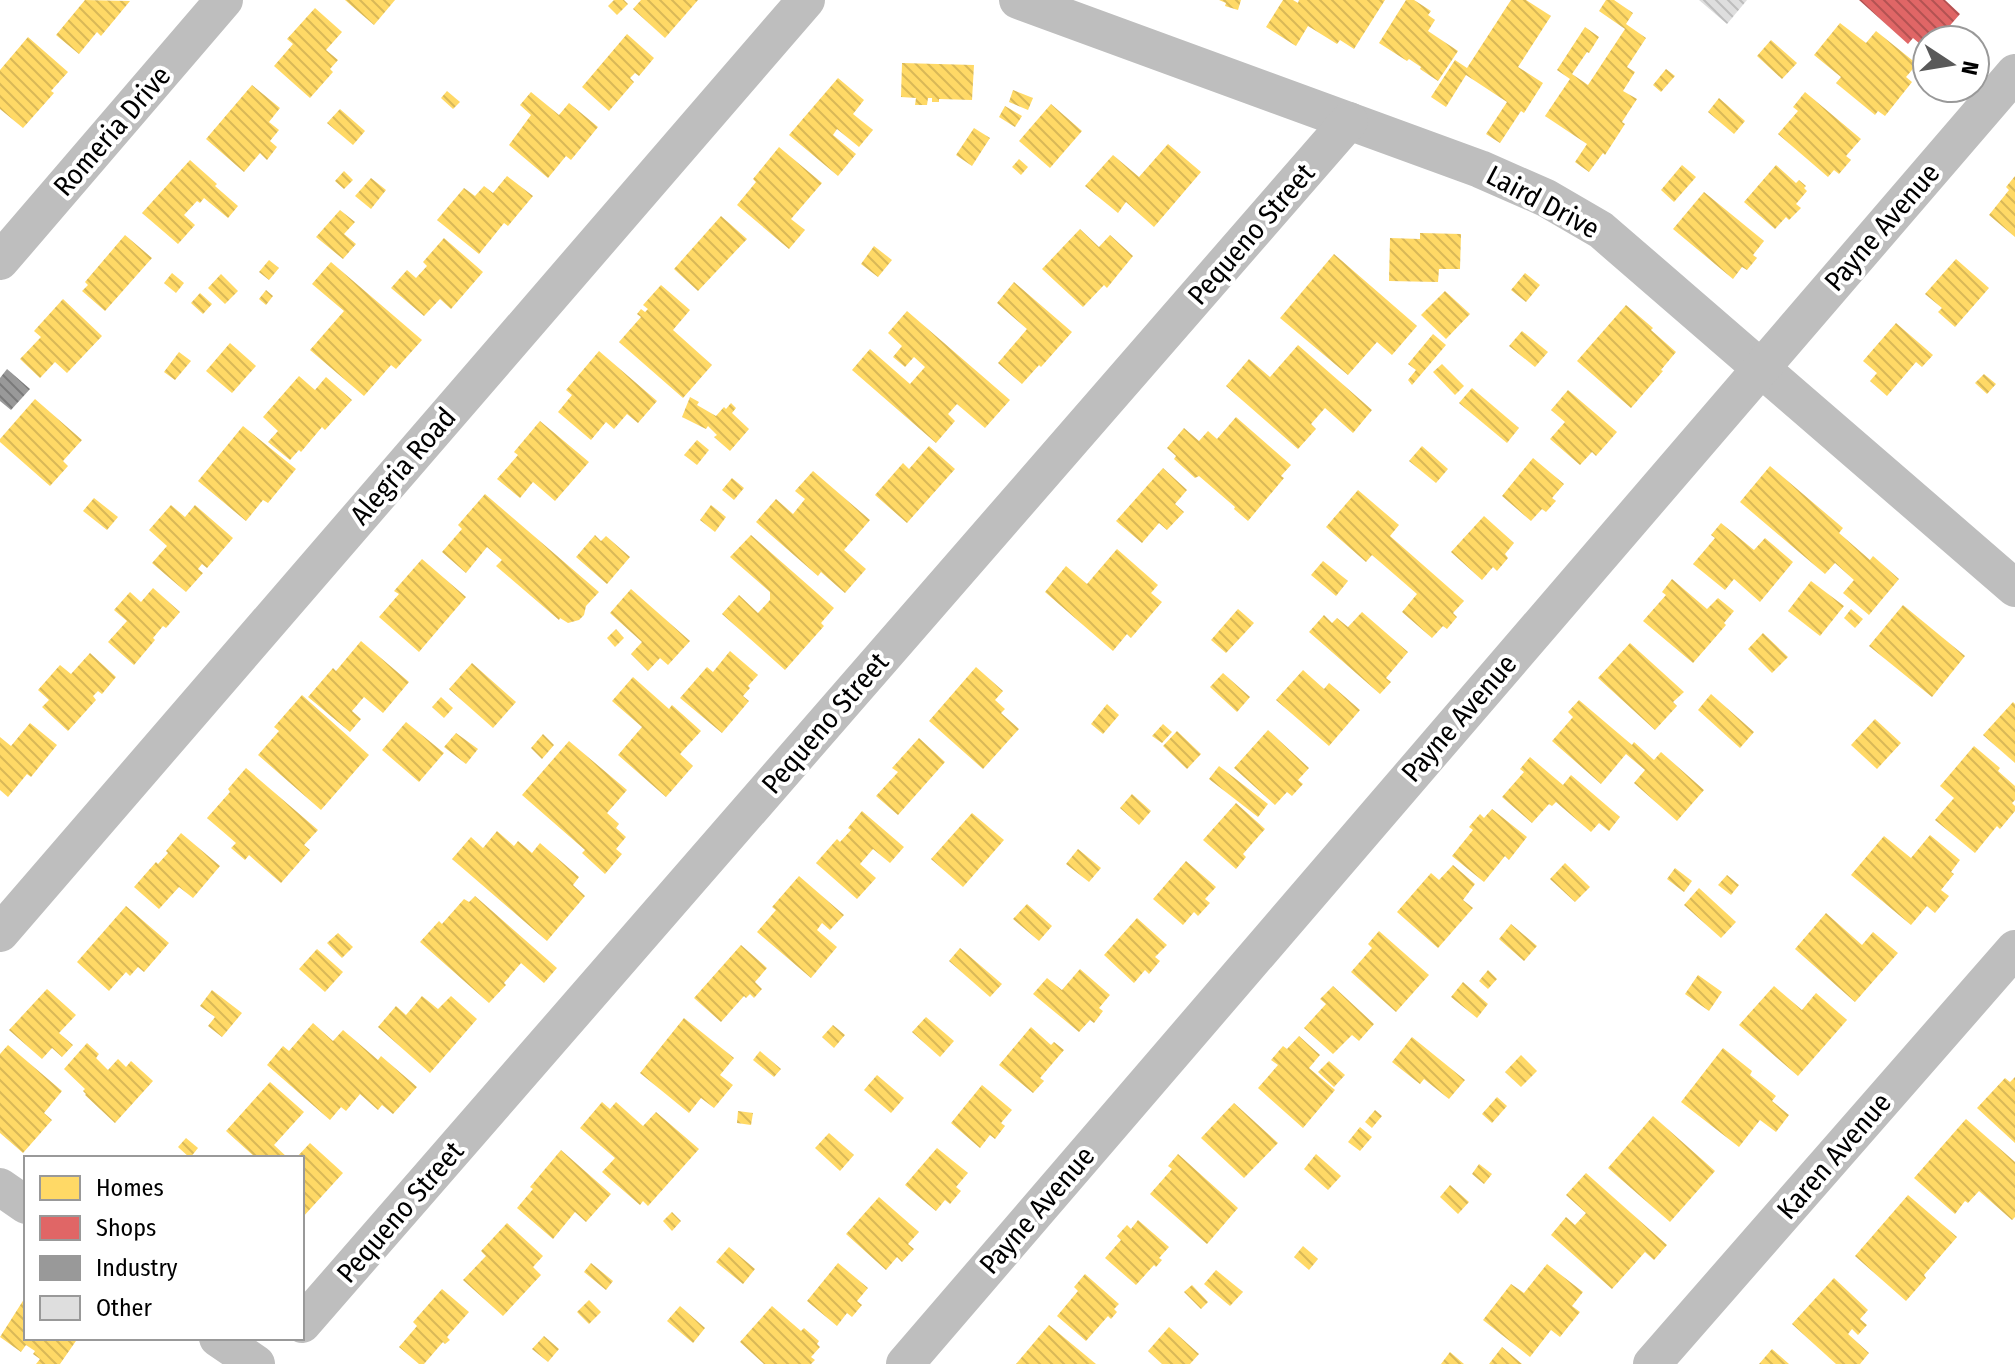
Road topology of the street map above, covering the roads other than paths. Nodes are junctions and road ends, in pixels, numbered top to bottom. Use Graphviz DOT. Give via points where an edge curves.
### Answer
graph roads {
  1 [pos="224,0"];
  2 [pos="806,0"];
  3 [pos="1018,0"];
  4 [pos="2015,73"];
  5 [pos="1349,121"];
  6 [pos="0,261"];
  7 [pos="1761,367"];
  8 [pos="2015,588"];
  9 [pos="0,933"];
  10 [pos="2015,949"];
  11 [pos="0,1187"];
  12 [pos="24,1204"];
  13 [pos="304,1322"];
  14 [pos="221,1340"];
  15 [pos="288,1340"];
  16 [pos="256,1364"];
  17 [pos="268,1364"];
  18 [pos="905,1364"];
  19 [pos="1652,1364"];
  1 -- 6 [label="street, Romeria Drive"];
  2 -- 9 [label="street, Alegria Road"];
  3 -- 5 [label="street, Laird Drive"];
  4 -- 7 [label="street, Payne Avenue"];
  5 -- 7 [label="street, Laird Drive" via="1480,169 1601,230"];
  5 -- 13 [label="street, Pequeno Street"];
  7 -- 8 [label="street, Laird Drive"];
  7 -- 18 [label="street, Payne Avenue"];
  10 -- 19 [label="street, Karen Avenue"];
  11 -- 12 [label="street"];
  14 -- 16 [label="street"];
  15 -- 17 [label="street"];
}
